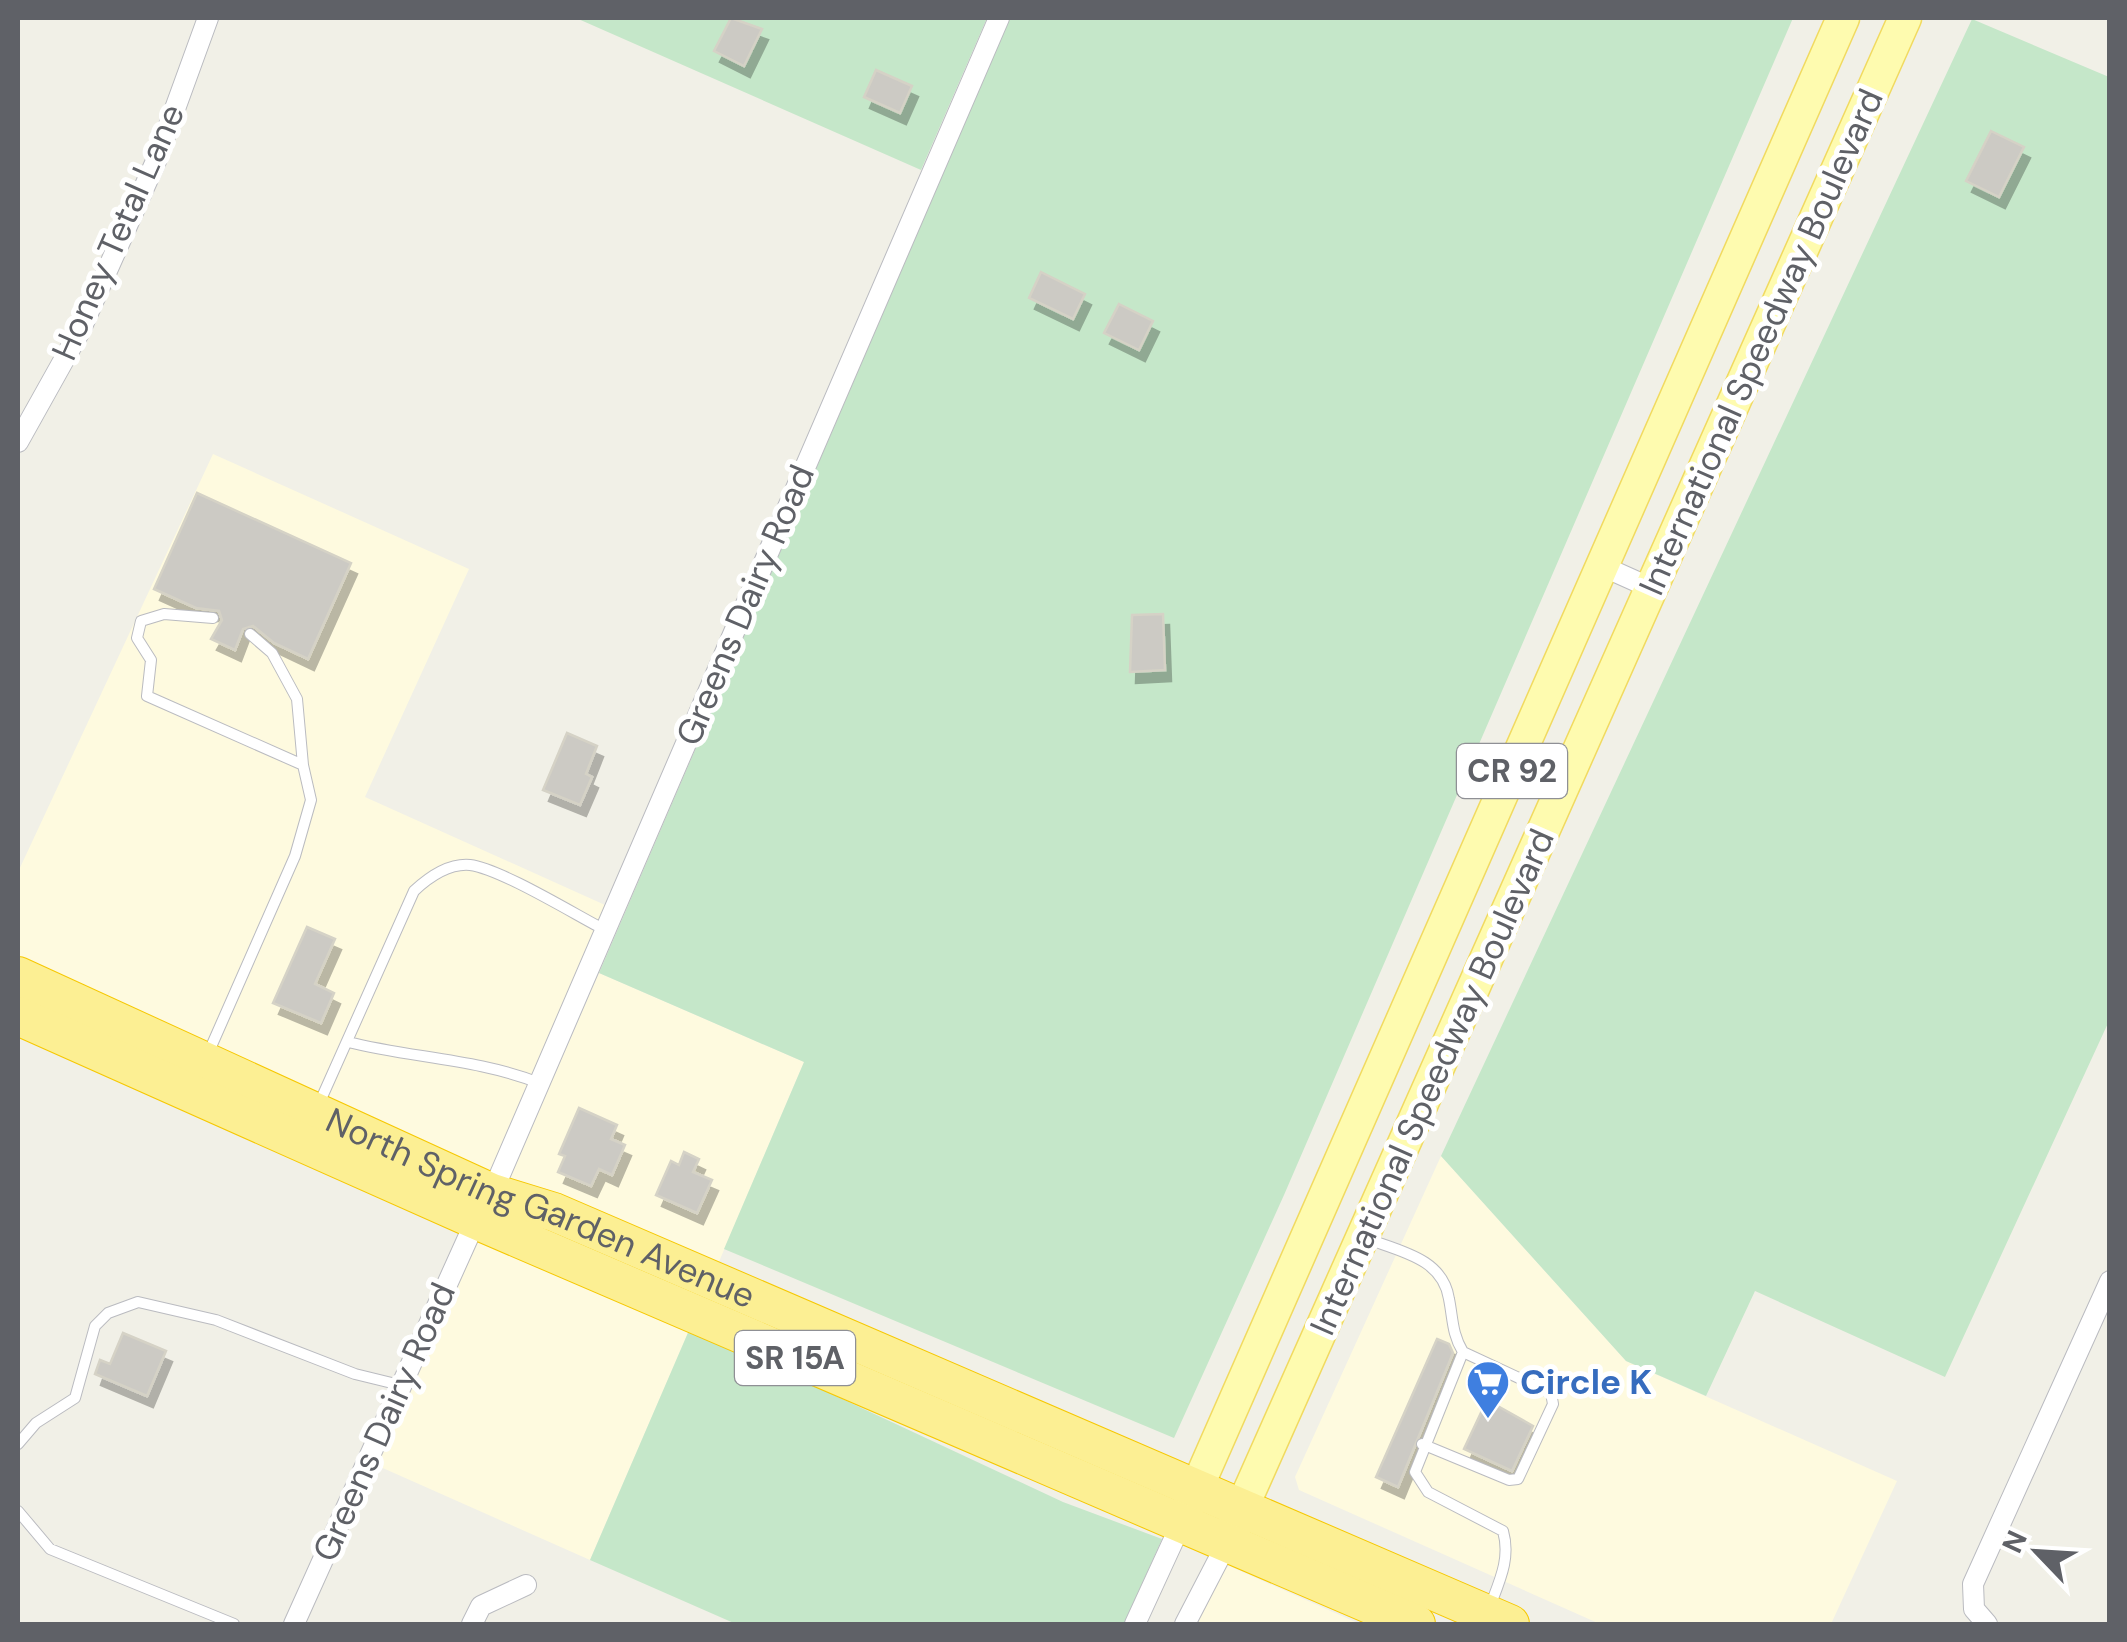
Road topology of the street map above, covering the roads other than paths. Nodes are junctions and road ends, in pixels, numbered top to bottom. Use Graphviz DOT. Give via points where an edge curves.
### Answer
graph roads {
  1 [pos="208,18"];
  2 [pos="999,18"];
  3 [pos="1843,18"];
  4 [pos="1905,18"];
  5 [pos="18,442"];
  6 [pos="1602,566"];
  7 [pos="1651,588"];
  8 [pos="213,618"];
  9 [pos="250,634"];
  10 [pos="303,765"];
  11 [pos="605,930"];
  12 [pos="1428,963"];
  13 [pos="18,976"];
  14 [pos="18,1016"];
  15 [pos="348,1042"];
  16 [pos="205,1062"];
  17 [pos="540,1083"];
  18 [pos="315,1112"];
  19 [pos="484,1206"];
  20 [pos="1362,1237"];
  21 [pos="2107,1293"];
  22 [pos="1463,1352"];
  23 [pos="400,1384"];
  24 [pos="18,1444"];
  25 [pos="1422,1444"];
  26 [pos="1188,1507"];
  27 [pos="18,1510"];
  28 [pos="1234,1526"];
  29 [pos="526,1584"];
  30 [pos="1499,1620"];
  31 [pos="234,1624"];
  32 [pos="294,1624"];
  33 [pos="472,1624"];
  34 [pos="1136,1624"];
  35 [pos="1185,1624"];
  36 [pos="1412,1624"];
  37 [pos="1986,1624"];
  1 -- 5 [label="street, Honey Tetal Lane" via="156,161 80,332"];
  2 -- 11 [label="street, Greens Dairy Road"];
  3 -- 6 [label="main road, International Speedway Boulevard / CR 92"];
  4 -- 7 [label="main road, International Speedway Boulevard / CR 92"];
  6 -- 7 [label="street"];
  6 -- 12 [label="main road, International Speedway Boulevard / CR 92"];
  7 -- 20 [label="main road, International Speedway Boulevard / CR 92"];
  8 -- 10 [label="lane" via="164,614 142,622 137,638 151,660 146,696"];
  9 -- 10 [label="lane" via="272,654 298,700"];
  10 -- 16 [label="lane" via="311,800 295,856"];
  11 -- 15 [label="lane" via="480,868 448,868 414,891"];
  11 -- 17 [label="street, Greens Dairy Road"];
  12 -- 20 [label="main road" via="1348,1194 1348,1214"];
  12 -- 26 [label="main road, International Speedway Boulevard / CR 92"];
  13 -- 16 [label="highway, North Spring Garden Avenue / SR 15A"];
  14 -- 19 [label="highway, North Spring Garden Avenue / SR 15A" via="409,1190"];
  15 -- 17 [label="lane" via="420,1059 494,1066"];
  15 -- 18 [label="lane"];
  16 -- 18 [label="highway, North Spring Garden Avenue / SR 15A"];
  17 -- 19 [label="street, Greens Dairy Road"];
  18 -- 19 [label="highway, North Spring Garden Avenue / SR 15A"];
  19 -- 23 [label="street, Greens Dairy Road"];
  19 -- 26 [label="highway, North Spring Garden Avenue / SR 15A"];
  19 -- 26 [label="highway, North Spring Garden Avenue / SR 15A" via="554,1212"];
  20 -- 22 [label="lane" via="1425,1261 1444,1278 1453,1336"];
  20 -- 28 [label="main road, International Speedway Boulevard / CR 92"];
  21 -- 37 [label="street" via="1974,1584 1974,1609"];
  22 -- 25 [label="lane"];
  22 -- 25 [label="lane" via="1537,1385 1552,1394 1553,1404 1518,1479 1495,1476"];
  23 -- 24 [label="lane" via="355,1374 216,1320 138,1302 108,1313 95,1326 75,1398 36,1422"];
  23 -- 32 [label="street, Greens Dairy Road"];
  25 -- 30 [label="lane" via="1414,1472 1428,1492 1503,1530"];
  26 -- 28 [label="highway, North Spring Garden Avenue / SR 15A"];
  26 -- 34 [label="street"];
  27 -- 31 [label="lane" via="50,1549"];
  28 -- 30 [label="highway, North Spring Garden Avenue / SR 15A"];
  28 -- 35 [label="street"];
  28 -- 36 [label="highway, North Spring Garden Avenue / SR 15A"];
  29 -- 33 [label="street" via="481,1606"];
}
